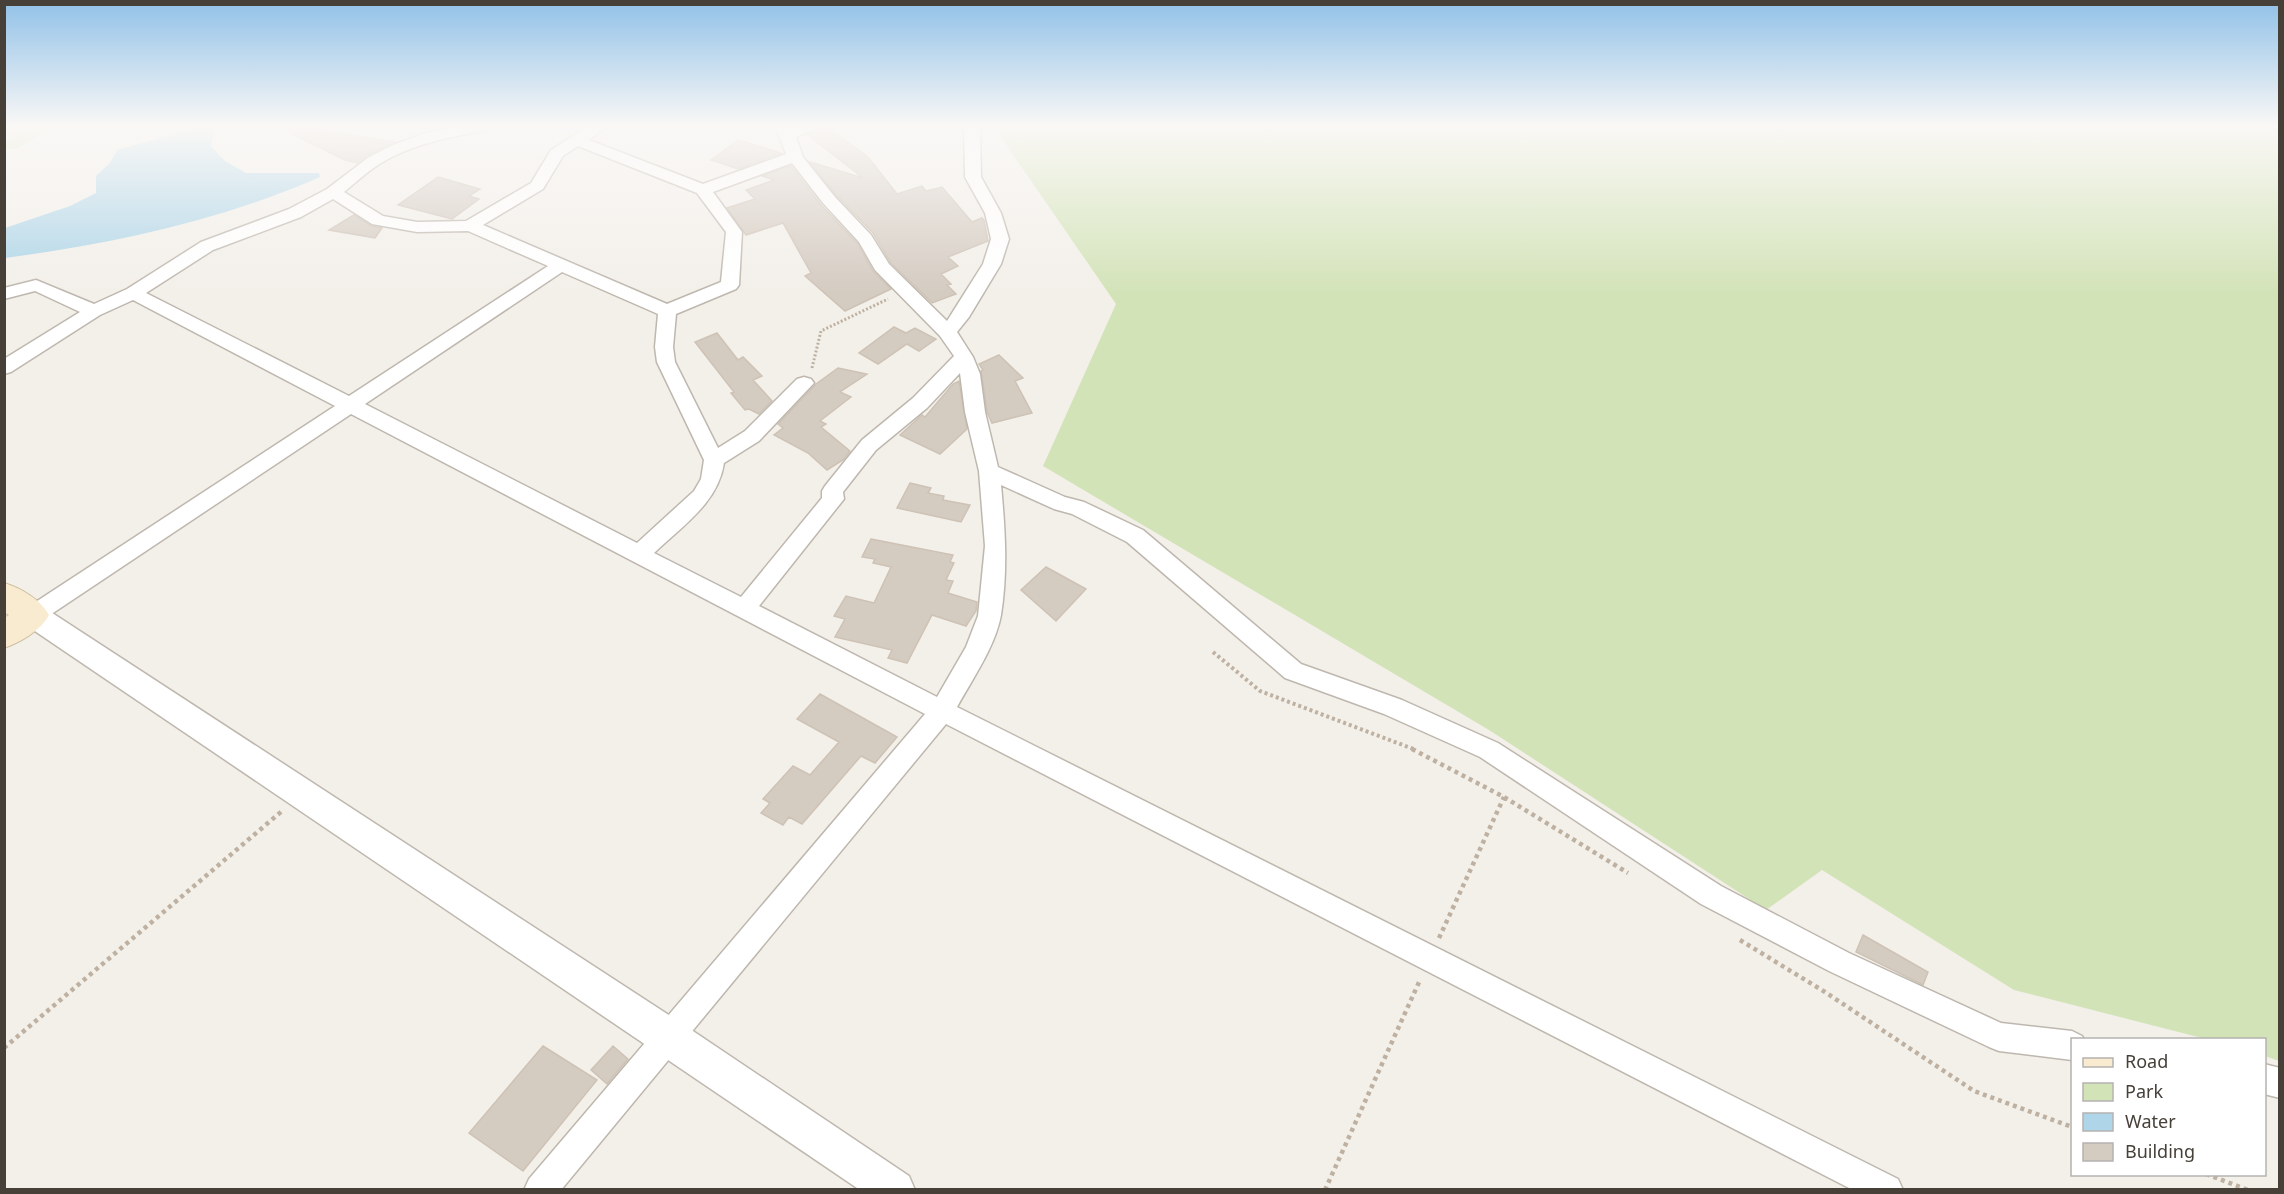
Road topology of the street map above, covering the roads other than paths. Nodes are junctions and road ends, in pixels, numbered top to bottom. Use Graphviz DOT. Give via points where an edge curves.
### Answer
graph roads {
  1 [pos="348,181"];
  2 [pos="540,181"];
  3 [pos="679,181"];
  4 [pos="728,181"];
  5 [pos="814,181"];
  6 [pos="976,181"];
  7 [pos="703,190"];
  8 [pos="333,192"];
  9 [pos="470,226"];
  10 [pos="561,266"];
  11 [pos="133,293"];
  12 [pos="4,294"];
  13 [pos="94,311"];
  14 [pos="667,311"];
  15 [pos="947,332"];
  16 [pos="964,357"];
  17 [pos="4,368"];
  18 [pos="804,383"];
  19 [pos="351,406"];
  20 [pos="714,460"];
  21 [pos="989,471"];
  22 [pos="640,554"];
  23 [pos="4,595"];
  24 [pos="745,608"];
  25 [pos="33,615"];
  26 [pos="4,634"];
  27 [pos="942,711"];
  28 [pos="668,1036"];
  29 [pos="2071,1046"];
  30 [pos="540,1190"];
  31 [pos="895,1190"];
  32 [pos="1887,1190"];
  1 -- 8 [label="street"];
  2 -- 9 [label="street"];
  3 -- 7 [label="street"];
  4 -- 7 [label="street"];
  5 -- 15 [label="street" via="878,255 881,266"];
  6 -- 15 [label="street" via="993,213 1000,239 992,264"];
  7 -- 14 [label="street" via="734,232 730,285"];
  8 -- 9 [label="street" via="378,220 417,227"];
  8 -- 11 [label="street" via="295,213 207,246"];
  9 -- 10 [label="street"];
  10 -- 14 [label="street"];
  10 -- 19 [label="street"];
  11 -- 13 [label="street"];
  11 -- 19 [label="street"];
  12 -- 13 [label="street" via="36,285"];
  13 -- 17 [label="street"];
  14 -- 20 [label="street" via="666,362"];
  15 -- 16 [label="street"];
  16 -- 21 [label="street"];
  16 -- 24 [label="street" via="920,403 869,445 832,491 833,499"];
  18 -- 20 [label="street" via="752,436"];
  19 -- 22 [label="street"];
  19 -- 25 [label="street"];
  20 -- 22 [label="street" via="711,479 702,496"];
  21 -- 27 [label="street" via="996,546 989,616 977,649"];
  21 -- 29 [label="street" via="1135,536 1293,671 1393,707 1488,750 1711,895 1839,962 1999,1037"];
  22 -- 24 [label="street"];
  23 -- 25 [label="main road"];
  24 -- 27 [label="street"];
  25 -- 26 [label="main road"];
  25 -- 28 [label="street"];
  27 -- 28 [label="street"];
  27 -- 32 [label="street"];
  28 -- 30 [label="street"];
  28 -- 31 [label="street"];
}
